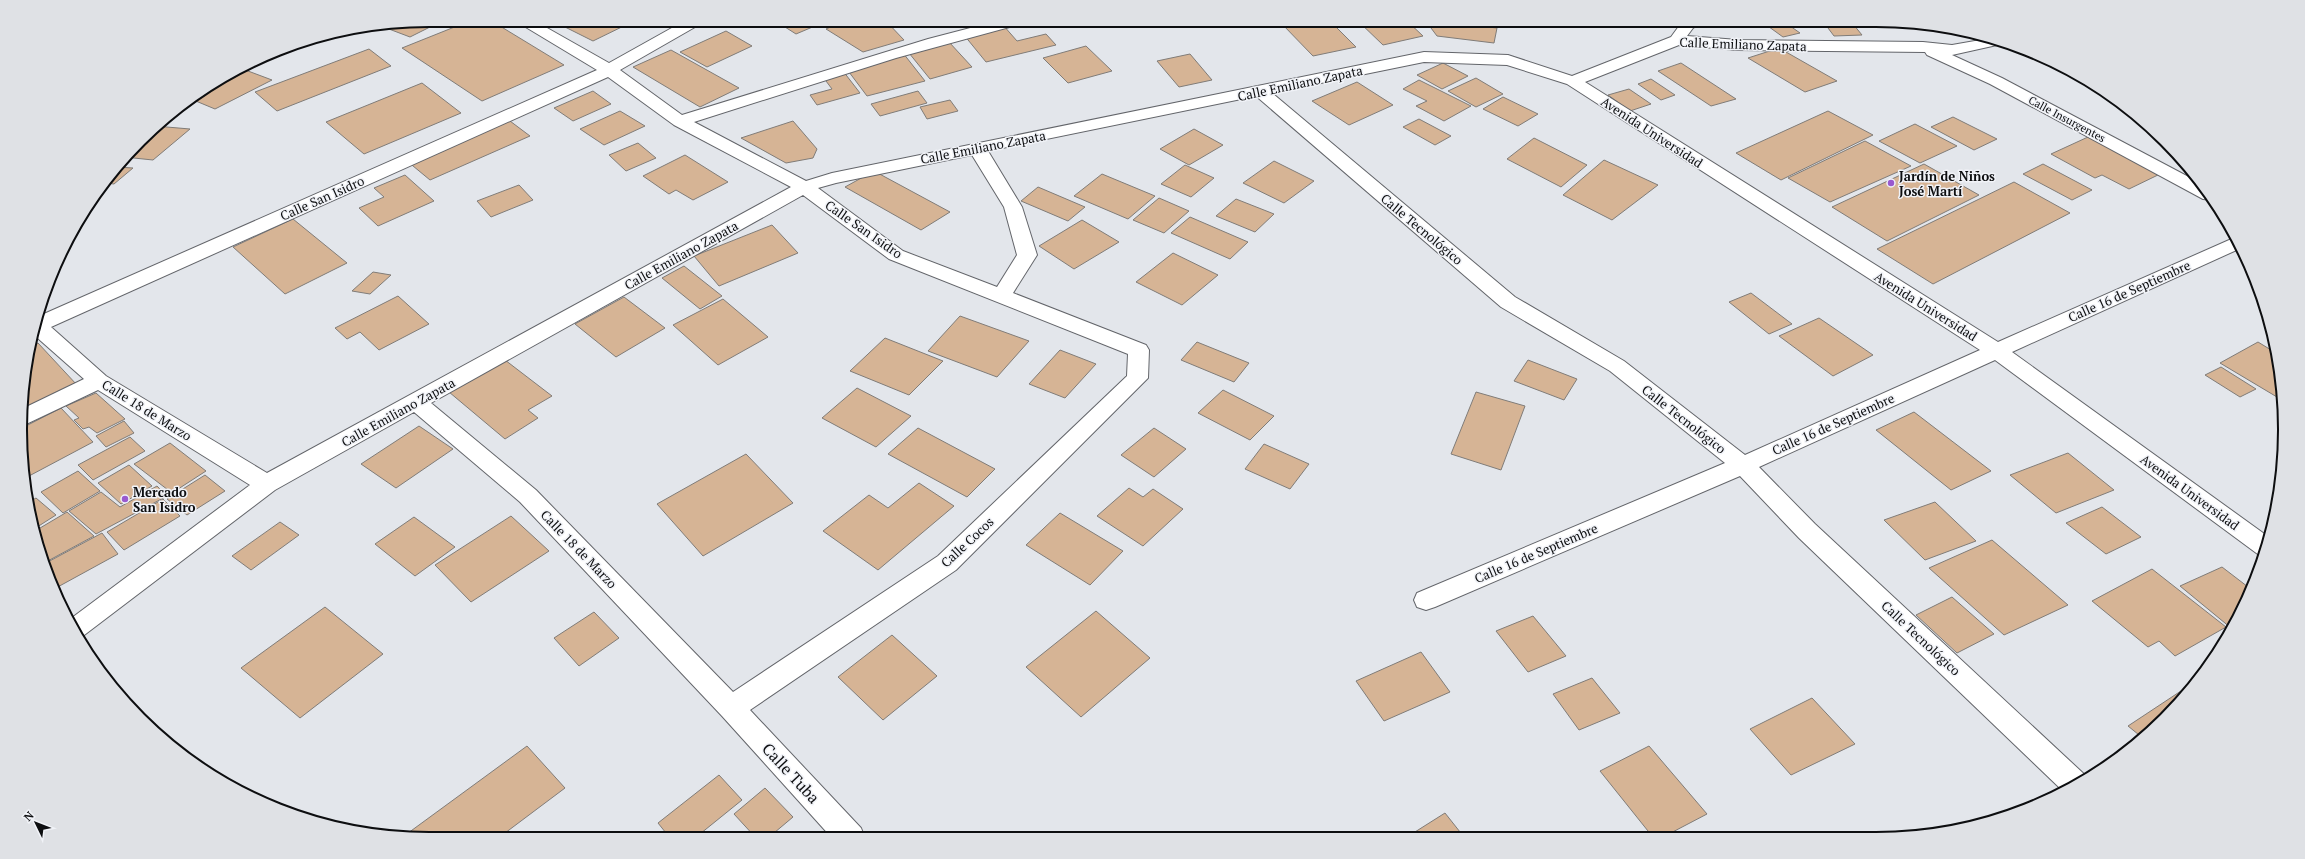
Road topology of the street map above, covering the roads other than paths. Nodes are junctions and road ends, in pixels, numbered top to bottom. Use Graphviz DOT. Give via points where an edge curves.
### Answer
graph roads {
  1 [pos="534,27"];
  2 [pos="685,27"];
  3 [pos="988,27"];
  4 [pos="1686,27"];
  5 [pos="1677,40"];
  6 [pos="1988,43"];
  7 [pos="1923,47"];
  8 [pos="609,70"];
  9 [pos="1573,81"];
  10 [pos="1260,91"];
  11 [pos="680,121"];
  12 [pos="977,148"];
  13 [pos="804,187"];
  14 [pos="2200,191"];
  15 [pos="2233,244"];
  16 [pos="1001,297"];
  17 [pos="41,324"];
  18 [pos="40,329"];
  19 [pos="1139,350"];
  20 [pos="1997,351"];
  21 [pos="99,381"];
  22 [pos="416,402"];
  23 [pos="28,415"];
  24 [pos="1743,465"];
  25 [pos="267,484"];
  26 [pos="2261,544"];
  27 [pos="1426,600"];
  28 [pos="79,627"];
  29 [pos="731,708"];
  30 [pos="2072,780"];
  31 [pos="845,832"];
  1 -- 8 [label="street, Calle San Isidro"];
  2 -- 8 [label="street, Calle San Isidro"];
  3 -- 11 [label="street" via="831,72"];
  4 -- 5 [label="street"];
  5 -- 7 [label="street, Calle Emiliano Zapata" via="1738,45"];
  5 -- 9 [label="street, Calle Emiliano Zapata"];
  6 -- 7 [label="street, Calle Emiliano Zapata" via="1952,50"];
  7 -- 14 [label="street, Calle Insurgentes" via="1996,81"];
  8 -- 11 [label="street, Calle San Isidro"];
  8 -- 17 [label="street, Calle San Isidro"];
  9 -- 10 [label="street, Calle Emiliano Zapata" via="1508,60 1424,57"];
  9 -- 20 [label="street, Avenida Universidad"];
  10 -- 12 [label="street, Calle Emiliano Zapata"];
  10 -- 24 [label="street, Calle Tecnológico" via="1508,302 1617,366"];
  11 -- 13 [label="street, Calle San Isidro"];
  12 -- 13 [label="street, Calle Emiliano Zapata" via="832,178"];
  12 -- 16 [label="street" via="1013,207 1027,255"];
  13 -- 16 [label="street, Calle San Isidro" via="896,255"];
  13 -- 22 [label="street, Calle Emiliano Zapata"];
  15 -- 20 [label="street, Calle 16 de Septiembre"];
  16 -- 19 [label="street, Calle San Isidro"];
  18 -- 21 [label="street, Calle 18 de Marzo"];
  19 -- 29 [label="street, Calle Cocos" via="1137,378 947,563"];
  20 -- 24 [label="street, Calle 16 de Septiembre"];
  20 -- 26 [label="street, Avenida Universidad"];
  21 -- 23 [label="street"];
  21 -- 25 [label="street, Calle 18 de Marzo"];
  22 -- 25 [label="street, Calle Emiliano Zapata"];
  22 -- 29 [label="street, Calle 18 de Marzo" via="528,496"];
  24 -- 27 [label="street, Calle 16 de Septiembre"];
  24 -- 30 [label="street, Calle Tecnológico" via="1807,531"];
  25 -- 28 [label="street, Calle Emiliano Zapata"];
  29 -- 31 [label="street, Calle Tuba"];
}
